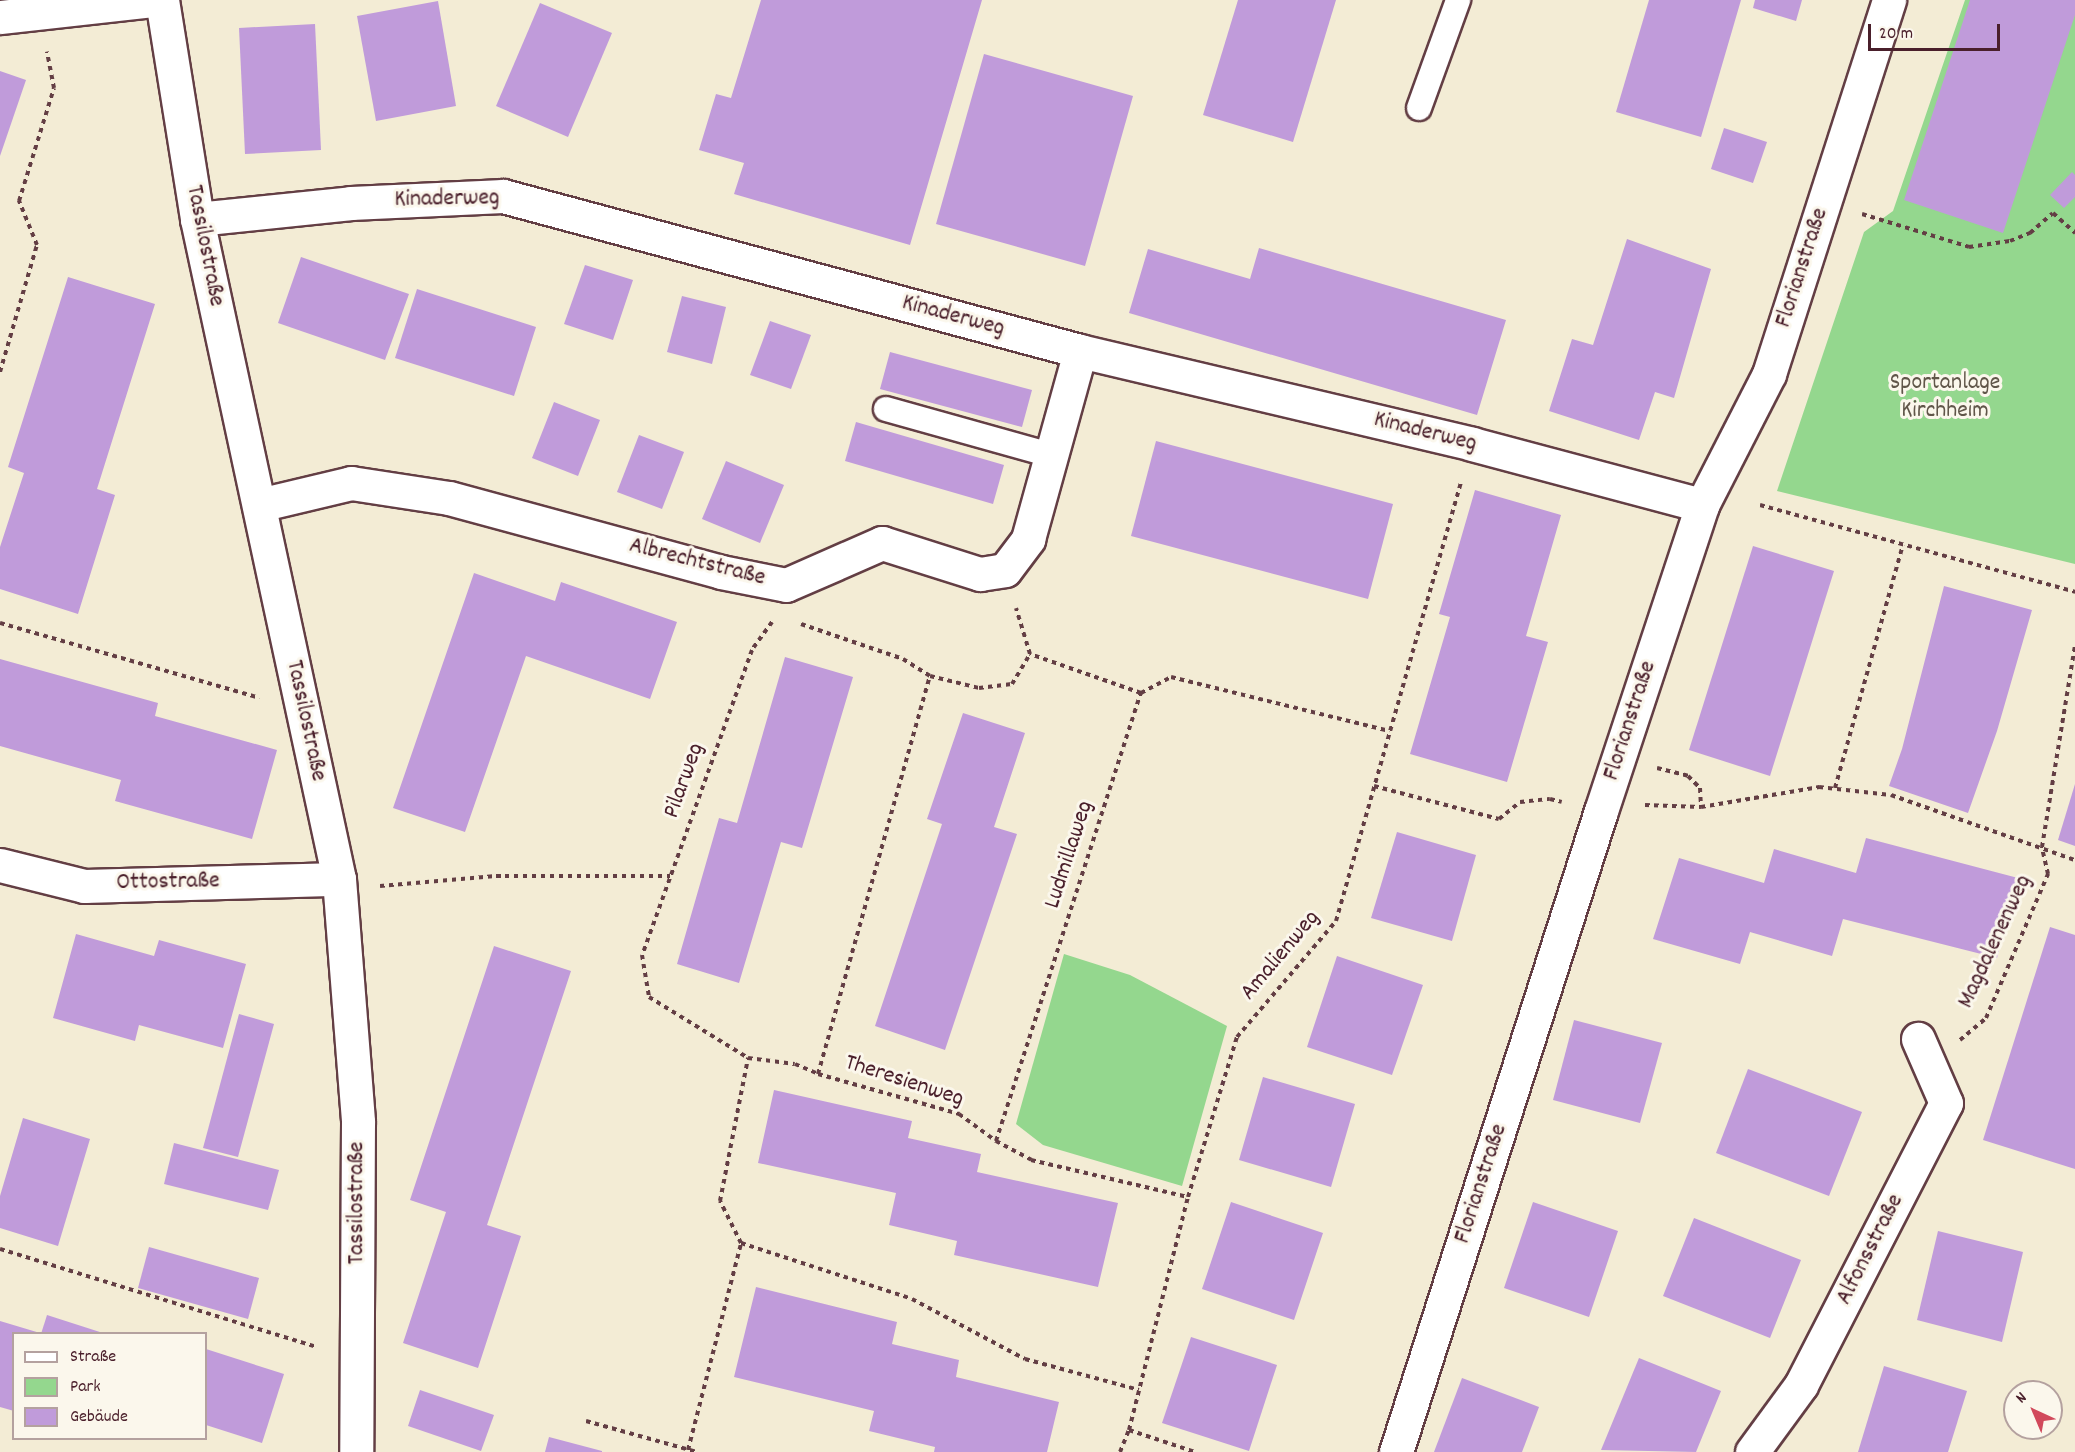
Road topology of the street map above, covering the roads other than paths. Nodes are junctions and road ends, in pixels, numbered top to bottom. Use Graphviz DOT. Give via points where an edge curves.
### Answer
graph roads {
  1 [pos="154,0"];
  2 [pos="162,0"];
  3 [pos="1458,0"];
  4 [pos="1889,0"];
  5 [pos="15,15"];
  6 [pos="1419,108"];
  7 [pos="197,219"];
  8 [pos="1080,351"];
  9 [pos="886,409"];
  10 [pos="1051,454"];
  11 [pos="259,505"];
  12 [pos="1702,505"];
  13 [pos="0,864"];
  14 [pos="339,879"];
  15 [pos="1924,1053"];
  16 [pos="356,1452"];
  17 [pos="1396,1452"];
  18 [pos="1752,1452"];
  1 -- 5 [label="street"];
  2 -- 7 [label="street, Tassilostraße"];
  3 -- 6 [label="lane"];
  4 -- 12 [label="street, Florianstraße" via="1769,374"];
  7 -- 8 [label="street, Kinaderweg" via="351,203 503,196"];
  7 -- 11 [label="street, Tassilostraße"];
  8 -- 10 [label="street"];
  8 -- 12 [label="street, Kinaderweg" via="1472,444"];
  9 -- 10 [label="lane"];
  10 -- 11 [label="street, Albrechtstraße" via="1028,539 1005,570 980,574 882,543 781,600 721,572 449,498 351,483"];
  11 -- 14 [label="street, Tassilostraße"];
  12 -- 17 [label="street, Florianstraße" via="1615,808"];
  13 -- 14 [label="street, Ottostraße" via="84,886"];
  14 -- 16 [label="street, Tassilostraße" via="358,1122"];
  15 -- 18 [label="street, Alfonsstraße" via="1946,1103 1801,1385"];
}
